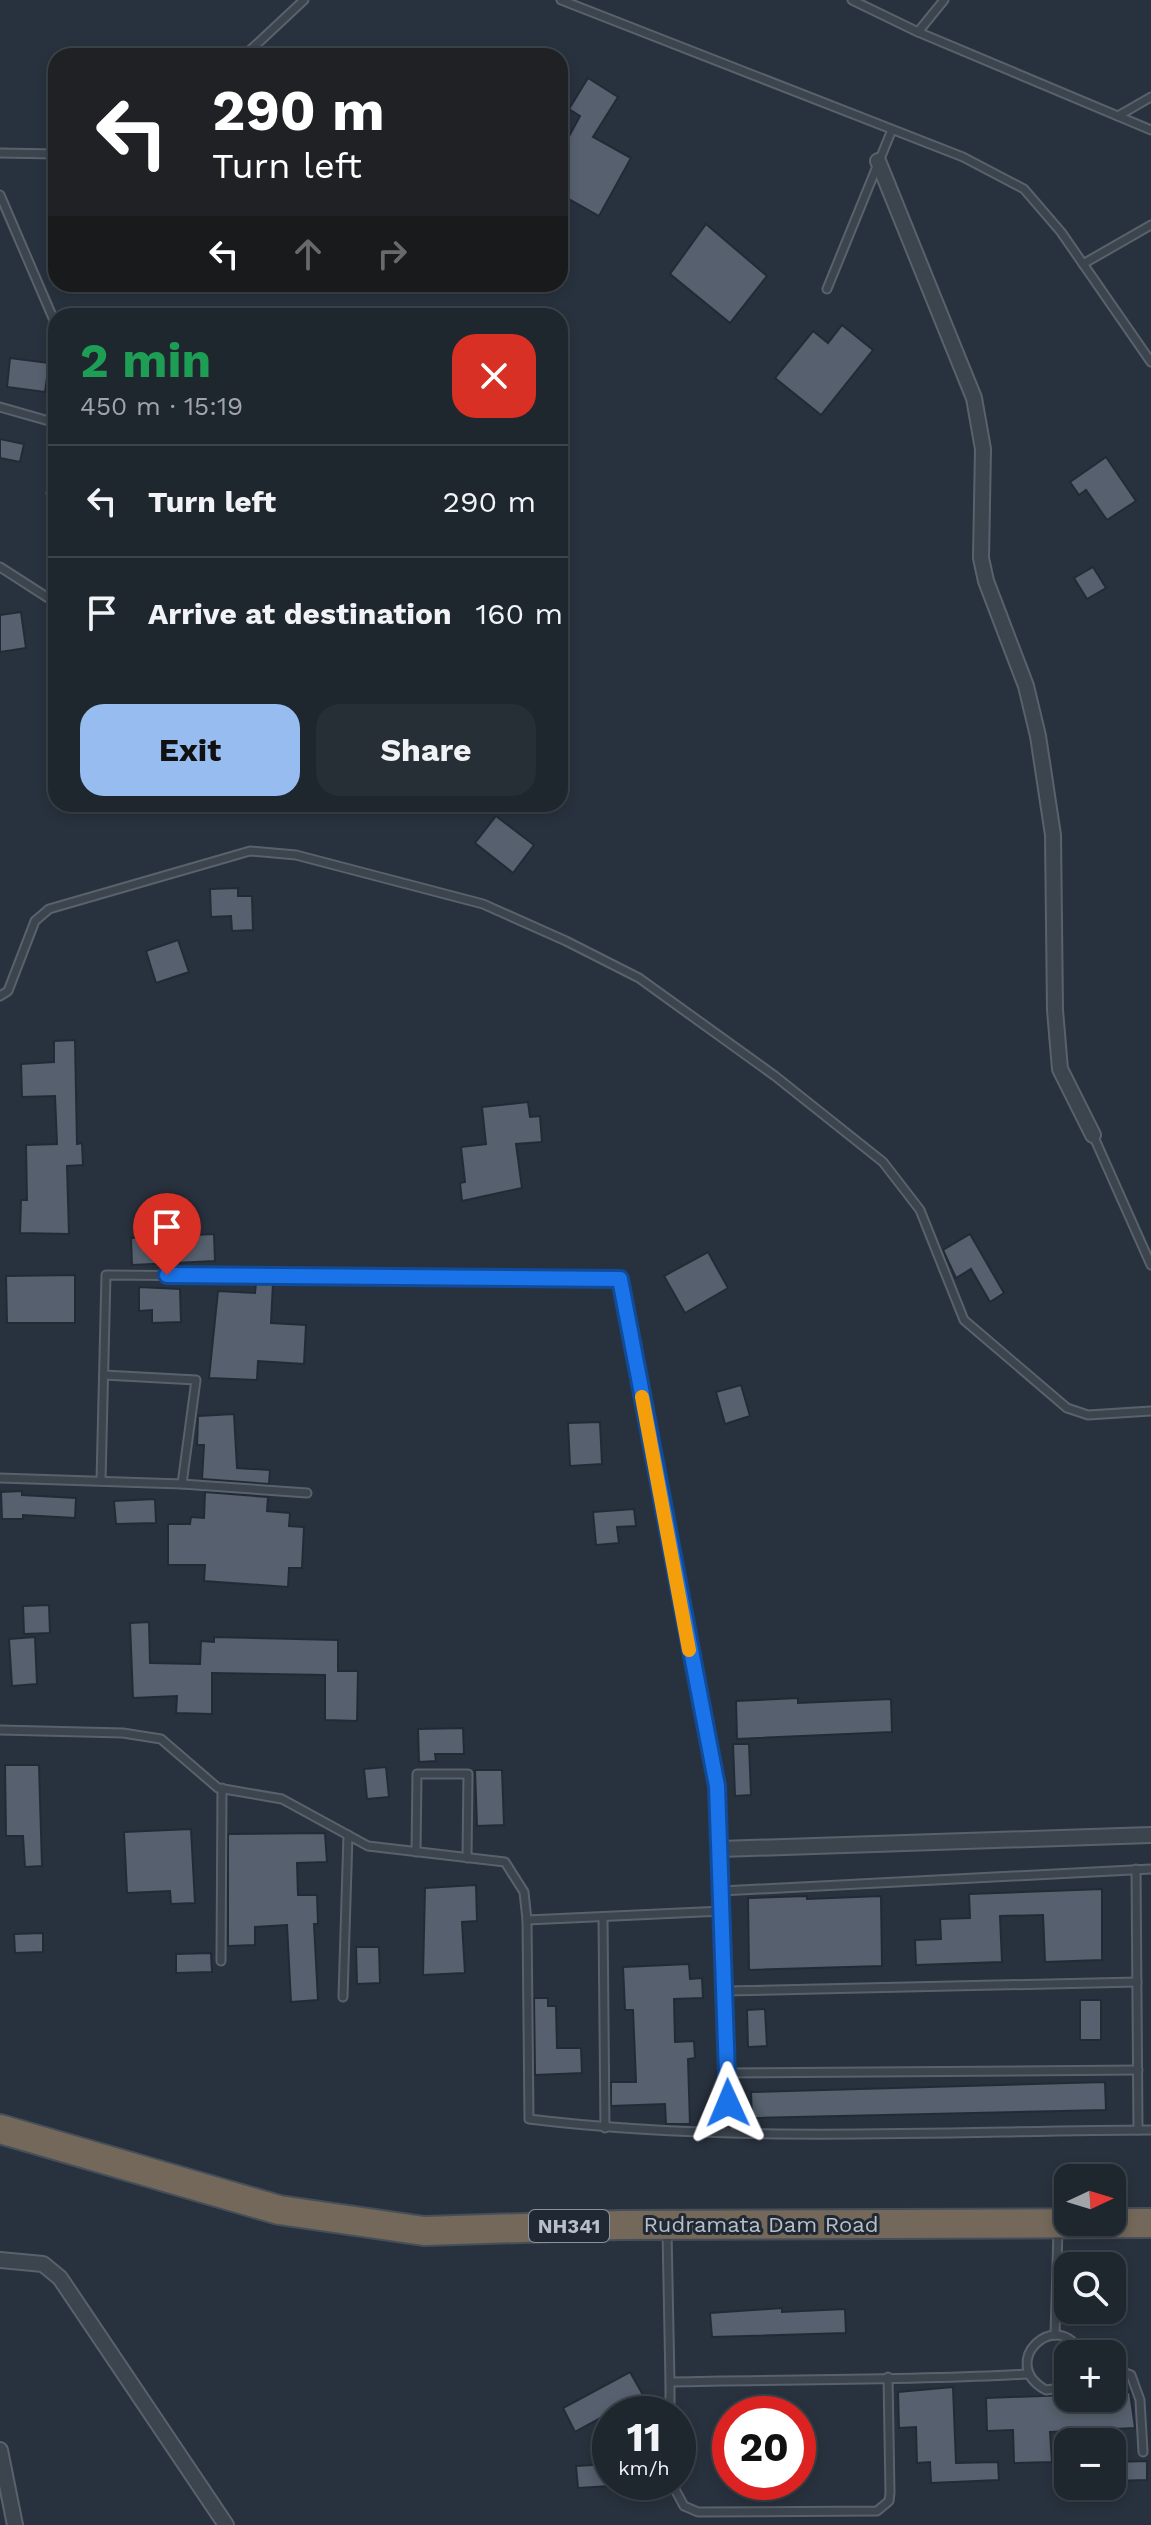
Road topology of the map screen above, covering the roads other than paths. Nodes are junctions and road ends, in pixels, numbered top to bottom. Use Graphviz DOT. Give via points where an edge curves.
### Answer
graph roads {
  1 [pos="304,0"];
  2 [pos="561,0"];
  3 [pos="852,0"];
  4 [pos="944,0"];
  5 [pos="918,32"];
  6 [pos="253,48"];
  7 [pos="1151,97"];
  8 [pos="1118,116"];
  9 [pos="1151,130"];
  10 [pos="891,132"];
  11 [pos="0,153"];
  12 [pos="48,154"];
  13 [pos="878,161"];
  14 [pos="0,195"];
  15 [pos="1151,225"];
  16 [pos="1083,264"];
  17 [pos="827,289"];
  18 [pos="49,308"];
  19 [pos="1151,362"];
  20 [pos="0,407"];
  21 [pos="48,421"];
  22 [pos="0,567"];
  23 [pos="48,598"];
  24 [pos="0,996"];
  25 [pos="1093,1135"];
  26 [pos="1151,1265"];
  27 [pos="104,1375"];
  28 [pos="1151,1411"];
  29 [pos="0,1478"];
  30 [pos="101,1481"];
  31 [pos="182,1484"];
  32 [pos="307,1493"];
  33 [pos="0,1730"];
  34 [pos="222,1788"];
  35 [pos="348,1835"];
  36 [pos="1151,1835"];
  37 [pos="720,1849"];
  38 [pos="416,1852"];
  39 [pos="467,1858"];
  40 [pos="1136,1869"];
  41 [pos="1151,1869"];
  42 [pos="721,1891"];
  43 [pos="723,1911"];
  44 [pos="603,1917"];
  45 [pos="527,1920"];
  46 [pos="221,1961"];
  47 [pos="1137,1982"];
  48 [pos="725,1991"];
  49 [pos="343,1997"];
  50 [pos="1138,2070"];
  51 [pos="727,2073"];
  52 [pos="605,2128"];
  53 [pos="0,2129"];
  54 [pos="1138,2130"];
  55 [pos="1151,2130"];
  56 [pos="728,2132"];
  57 [pos="1054,2223"];
  58 [pos="1126,2223"];
  59 [pos="1151,2223"];
  60 [pos="667,2224"];
  61 [pos="1059,2236"];
  62 [pos="0,2260"];
  63 [pos="1055,2335"];
  64 [pos="1070,2340"];
  65 [pos="1126,2373"];
  66 [pos="1029,2374"];
  67 [pos="888,2377"];
  68 [pos="670,2382"];
  69 [pos="1054,2389"];
  70 [pos="670,2396"];
  71 [pos="0,2450"];
  72 [pos="1143,2452"];
  73 [pos="681,2500"];
  74 [pos="15,2525"];
  75 [pos="226,2525"];
  1 -- 6 [label="lane"];
  2 -- 10 [label="lane"];
  3 -- 5 [label="lane"];
  4 -- 5 [label="lane"];
  5 -- 8 [label="lane"];
  7 -- 8 [label="lane"];
  8 -- 9 [label="lane"];
  10 -- 13 [label="lane"];
  10 -- 16 [label="lane" via="963,157 1024,189"];
  11 -- 12 [label="lane"];
  13 -- 17 [label="lane"];
  13 -- 25 [label="street" via="974,398 981,428 981,558 1026,686 1053,835 1060,1069"];
  14 -- 18 [label="lane"];
  15 -- 16 [label="lane"];
  16 -- 19 [label="lane"];
  20 -- 21 [label="lane"];
  22 -- 23 [label="lane"];
  24 -- 28 [label="lane" via="8,991 35,921 49,909 250,851 296,855 483,904 639,978 883,1162 920,1210 964,1320 1067,1408 1088,1415"];
  25 -- 26 [label="lane"];
  27 -- 30 [label="lane"];
  27 -- 31 [label="lane" via="196,1380"];
  27 -- 37 [label="lane" via="106,1275 620,1279 717,1786"];
  29 -- 30 [label="lane"];
  30 -- 31 [label="lane"];
  31 -- 32 [label="lane"];
  33 -- 34 [label="lane" via="161,1739"];
  34 -- 35 [label="lane" via="282,1799"];
  34 -- 46 [label="lane"];
  35 -- 38 [label="lane" via="368,1846"];
  35 -- 49 [label="lane"];
  36 -- 37 [label="street"];
  37 -- 42 [label="lane"];
  38 -- 39 [label="lane"];
  38 -- 39 [label="lane" via="417,1774 468,1774"];
  39 -- 45 [label="lane" via="505,1862 524,1892"];
  40 -- 41 [label="lane"];
  40 -- 42 [label="lane"];
  40 -- 47 [label="lane"];
  42 -- 43 [label="lane"];
  43 -- 44 [label="lane"];
  43 -- 48 [label="lane"];
  44 -- 45 [label="lane"];
  44 -- 52 [label="lane"];
  45 -- 52 [label="lane" via="529,2119"];
  47 -- 48 [label="lane"];
  47 -- 50 [label="lane"];
  48 -- 51 [label="lane"];
  50 -- 51 [label="lane"];
  50 -- 54 [label="lane"];
  51 -- 56 [label="lane"];
  52 -- 56 [label="lane"];
  53 -- 60 [label="highway, Rudramata Dam Road / NH341" via="279,2210 409,2229"];
  54 -- 55 [label="lane"];
  54 -- 56 [label="lane"];
  57 -- 60 [label="highway, Rudramata Dam Road / NH341"];
  58 -- 59 [label="highway, Rudramata Dam Road / NH341"];
  60 -- 68 [label="lane"];
  61 -- 63 [label="lane"];
  62 -- 75 [label="street" via="43,2264 60,2278"];
  63 -- 64 [label="lane"];
  63 -- 66 [label="lane" via="1040,2339 1030,2351"];
  65 -- 72 [label="lane" via="1138,2389"];
  66 -- 67 [label="lane"];
  66 -- 69 [label="lane" via="1046,2390"];
  67 -- 68 [label="lane"];
  67 -- 73 [label="lane" via="890,2493 884,2507 698,2512"];
  68 -- 70 [label="lane"];
  71 -- 74 [label="street"];
}
